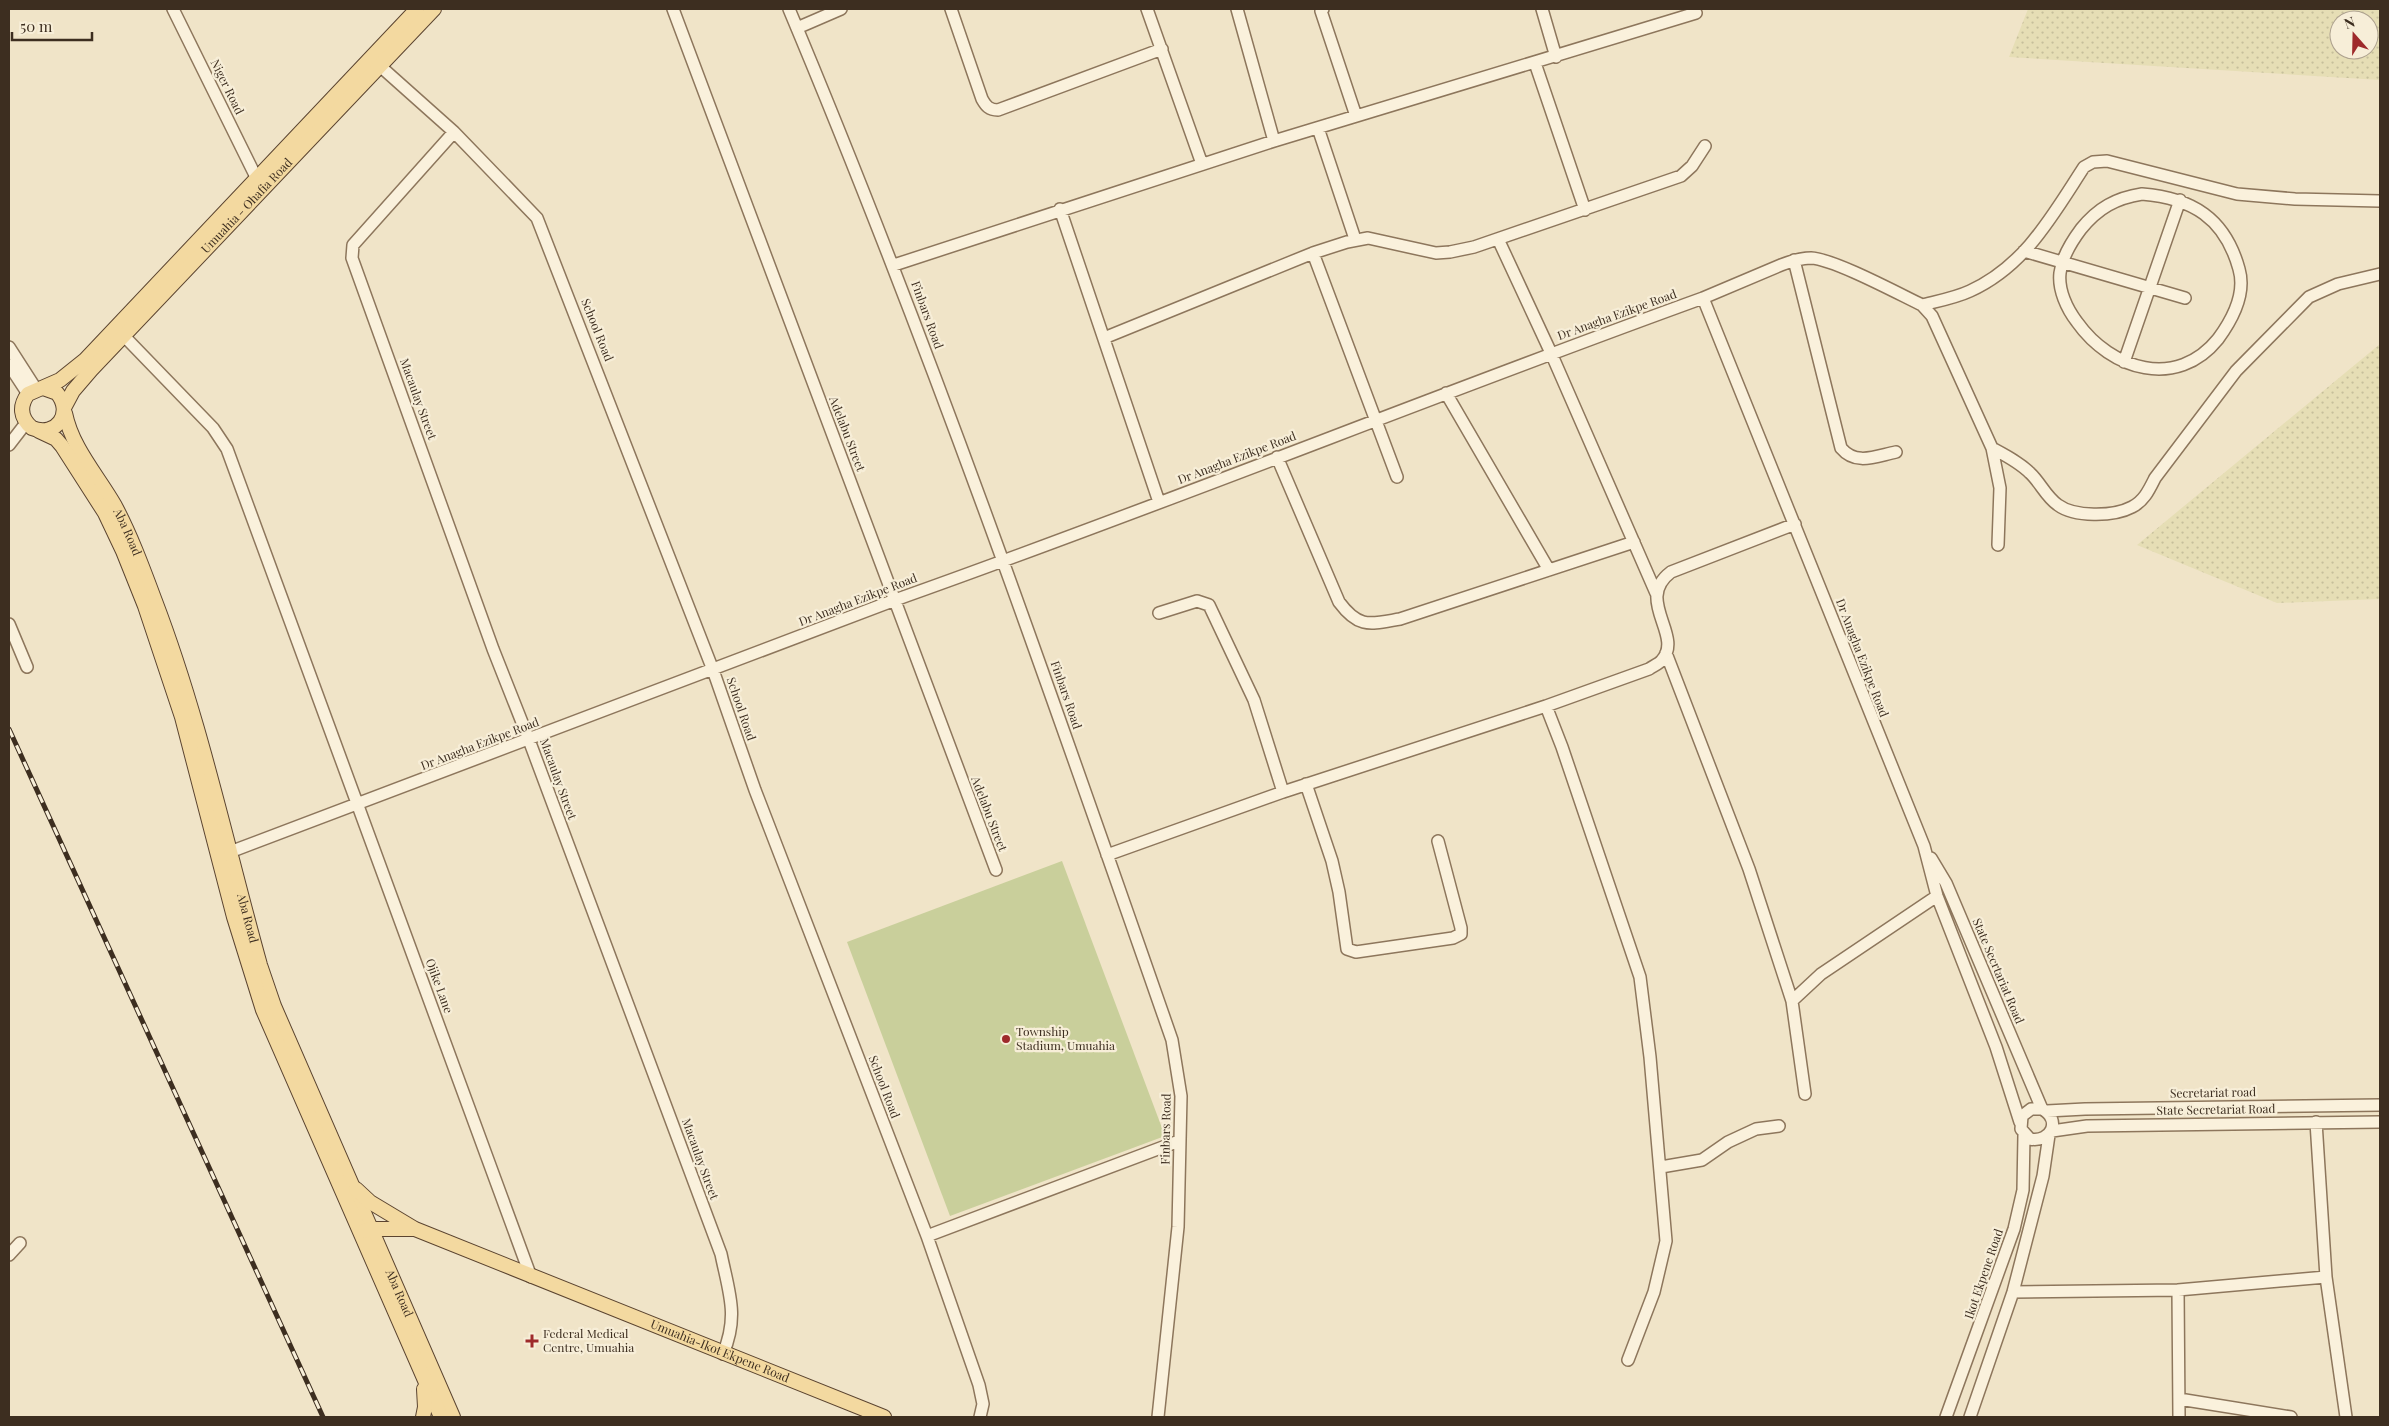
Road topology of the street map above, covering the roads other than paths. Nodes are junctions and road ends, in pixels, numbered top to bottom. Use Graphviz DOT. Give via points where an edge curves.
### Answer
graph roads {
  1 [pos="173,9"];
  2 [pos="417,9"];
  3 [pos="434,9"];
  4 [pos="673,9"];
  5 [pos="789,9"];
  6 [pos="842,9"];
  7 [pos="951,9"];
  8 [pos="1147,9"];
  9 [pos="1237,9"];
  10 [pos="1323,9"];
  11 [pos="1542,9"];
  12 [pos="1696,13"];
  13 [pos="797,28"];
  14 [pos="1162,49"];
  15 [pos="1556,57"];
  16 [pos="1535,63"];
  17 [pos="380,66"];
  18 [pos="1356,116"];
  19 [pos="1318,128"];
  20 [pos="454,132"];
  21 [pos="1274,141"];
  22 [pos="1705,146"];
  23 [pos="1202,164"];
  24 [pos="256,177"];
  25 [pos="2180,200"];
  26 [pos="2380,201"];
  27 [pos="1060,209"];
  28 [pos="1585,210"];
  29 [pos="1355,239"];
  30 [pos="1498,239"];
  31 [pos="2024,251"];
  32 [pos="1313,253"];
  33 [pos="1794,260"];
  34 [pos="2063,263"];
  35 [pos="894,265"];
  36 [pos="2380,274"];
  37 [pos="2150,287"];
  38 [pos="1703,298"];
  39 [pos="2185,298"];
  40 [pos="1922,305"];
  41 [pos="124,336"];
  42 [pos="1104,338"];
  43 [pos="9,347"];
  44 [pos="1551,353"];
  45 [pos="2124,362"];
  46 [pos="9,365"];
  47 [pos="36,390"];
  48 [pos="1446,393"];
  49 [pos="65,410"];
  50 [pos="1376,420"];
  51 [pos="26,423"];
  52 [pos="39,431"];
  53 [pos="9,445"];
  54 [pos="1992,448"];
  55 [pos="1896,452"];
  56 [pos="1277,457"];
  57 [pos="1397,477"];
  58 [pos="1159,502"];
  59 [pos="1795,524"];
  60 [pos="1634,542"];
  61 [pos="1998,545"];
  62 [pos="1004,562"];
  63 [pos="1549,570"];
  64 [pos="1655,581"];
  65 [pos="895,600"];
  66 [pos="1159,613"];
  67 [pos="9,624"];
  68 [pos="1666,653"];
  69 [pos="27,667"];
  70 [pos="713,670"];
  71 [pos="1546,706"];
  72 [pos="529,740"];
  73 [pos="1306,784"];
  74 [pos="1283,792"];
  75 [pos="358,805"];
  76 [pos="1438,841"];
  77 [pos="1924,846"];
  78 [pos="224,854"];
  79 [pos="1107,854"];
  80 [pos="996,870"];
  81 [pos="1937,896"];
  82 [pos="1792,1001"];
  83 [pos="1805,1094"];
  84 [pos="2380,1105"];
  85 [pos="2045,1110"];
  86 [pos="2020,1122"];
  87 [pos="2316,1122"];
  88 [pos="2380,1122"];
  89 [pos="1779,1126"];
  90 [pos="2051,1133"];
  91 [pos="2024,1135"];
  92 [pos="1179,1141"];
  93 [pos="1661,1167"];
  94 [pos="350,1183"];
  95 [pos="385,1210"];
  96 [pos="362,1225"];
  97 [pos="396,1228"];
  98 [pos="415,1229"];
  99 [pos="927,1236"];
  100 [pos="20,1243"];
  101 [pos="379,1248"];
  102 [pos="9,1255"];
  103 [pos="531,1277"];
  104 [pos="2326,1277"];
  105 [pos="2178,1290"];
  106 [pos="2012,1292"];
  107 [pos="724,1354"];
  108 [pos="1628,1360"];
  109 [pos="420,1372"];
  110 [pos="2179,1399"];
  111 [pos="423,1417"];
  112 [pos="440,1417"];
  113 [pos="453,1417"];
  114 [pos="884,1417"];
  115 [pos="980,1417"];
  116 [pos="1158,1417"];
  117 [pos="1946,1417"];
  118 [pos="1970,1417"];
  119 [pos="2178,1417"];
  120 [pos="2291,1417"];
  121 [pos="2346,1417"];
  1 -- 24 [label="street, Niger Road"];
  2 -- 24 [label="main road, Umuahia - Ohafia Road"];
  3 -- 17 [label="main road, Umuahia - Ohafia Road"];
  4 -- 65 [label="street, Adelabu Street"];
  5 -- 13 [label="street, Finbars Road"];
  6 -- 13 [label="street"];
  7 -- 14 [label="street" via="982,99 992,110"];
  8 -- 14 [label="street"];
  9 -- 21 [label="street"];
  10 -- 18 [label="street" via="1321,12"];
  11 -- 15 [label="street"];
  12 -- 15 [label="street"];
  13 -- 35 [label="street, Finbars Road"];
  14 -- 23 [label="street"];
  15 -- 16 [label="street"];
  16 -- 18 [label="street"];
  16 -- 28 [label="street"];
  17 -- 20 [label="street, School Road"];
  17 -- 41 [label="main road, Umuahia - Ohafia Road"];
  18 -- 19 [label="street"];
  19 -- 21 [label="street"];
  19 -- 29 [label="street"];
  20 -- 70 [label="street, School Road" via="538,218"];
  20 -- 72 [label="street, Macaulay Street" via="351,251 492,649"];
  21 -- 23 [label="street"];
  22 -- 28 [label="street" via="1681,176"];
  23 -- 27 [label="street"];
  24 -- 47 [label="main road, Umuahia - Ohafia Road" via="85,360 60,380"];
  25 -- 34 [label="street" via="2142,194 2105,206 2078,233"];
  25 -- 37 [label="street"];
  25 -- 45 [label="street" via="2206,215 2228,243 2242,278 2237,305 2225,329 2194,360 2160,369"];
  26 -- 31 [label="street" via="2237,194 2107,161 2093,162 2084,167 2044,228"];
  27 -- 35 [label="street"];
  27 -- 42 [label="street"];
  28 -- 30 [label="street"];
  29 -- 30 [label="street" via="1368,238 1436,253 1474,247"];
  29 -- 32 [label="street"];
  30 -- 44 [label="street"];
  31 -- 34 [label="street"];
  31 -- 40 [label="street" via="2008,270 1969,292"];
  32 -- 42 [label="street"];
  32 -- 50 [label="street"];
  33 -- 38 [label="street"];
  33 -- 40 [label="street" via="1812,258 1830,263"];
  33 -- 55 [label="street" via="1841,448 1848,456 1859,460"];
  34 -- 37 [label="street"];
  34 -- 45 [label="street" via="2060,274 2062,291 2071,315 2093,343"];
  35 -- 62 [label="street, Finbars Road"];
  36 -- 54 [label="street" via="2338,284 2309,297 2236,371 2155,478 2147,495 2131,507 2103,514 2074,513 2057,505 2031,473"];
  37 -- 39 [label="street"];
  37 -- 45 [label="street"];
  38 -- 44 [label="street, Dr Anagha Ezikpe Road"];
  38 -- 59 [label="street, Dr Anagha Ezikpe Road"];
  40 -- 54 [label="street" via="1932,316"];
  41 -- 49 [label="main road, Umuahia - Ohafia Road" via="73,391"];
  41 -- 75 [label="street, Ojike Lane" via="213,428 227,449"];
  42 -- 58 [label="street"];
  43 -- 47 [label="street"];
  44 -- 48 [label="street, Dr Anagha Ezikpe Road"];
  44 -- 60 [label="street"];
  46 -- 47 [label="street"];
  47 -- 49 [label="main road" via="57,393"];
  47 -- 51 [label="main road" via="22,408"];
  48 -- 50 [label="street, Dr Anagha Ezikpe Road"];
  48 -- 63 [label="street"];
  49 -- 52 [label="main road" via="62,420 52,429"];
  49 -- 78 [label="main road, Aba Road" via="70,433 115,507 156,602 194,714"];
  50 -- 56 [label="street, Dr Anagha Ezikpe Road"];
  50 -- 57 [label="street"];
  51 -- 52 [label="main road"];
  51 -- 53 [label="street"];
  52 -- 78 [label="main road, Aba Road" via="56,439 62,446 105,513 123,550 166,664"];
  54 -- 61 [label="street" via="2000,488"];
  56 -- 58 [label="street, Dr Anagha Ezikpe Road"];
  56 -- 63 [label="street" via="1339,602 1350,617 1363,623 1400,619"];
  58 -- 62 [label="street, Dr Anagha Ezikpe Road"];
  59 -- 64 [label="street" via="1670,572"];
  59 -- 77 [label="street, Dr Anagha Ezikpe Road"];
  60 -- 63 [label="street"];
  60 -- 64 [label="street"];
  62 -- 65 [label="street, Dr Anagha Ezikpe Road"];
  62 -- 79 [label="street, Finbars Road"];
  64 -- 68 [label="street" via="1668,644"];
  65 -- 70 [label="street, Dr Anagha Ezikpe Road"];
  65 -- 80 [label="street, Adelabu Street"];
  66 -- 74 [label="street" via="1197,601 1209,605 1254,700"];
  67 -- 69 [label="street"];
  68 -- 71 [label="street" via="1661,661 1649,668"];
  68 -- 82 [label="street" via="1749,869"];
  70 -- 72 [label="street, Dr Anagha Ezikpe Road"];
  70 -- 99 [label="street, School Road"];
  71 -- 73 [label="street"];
  71 -- 93 [label="street" via="1640,977"];
  72 -- 75 [label="street, Dr Anagha Ezikpe Road"];
  72 -- 107 [label="street, Macaulay Street" via="721,1254 733,1312 731,1336"];
  73 -- 74 [label="street"];
  73 -- 76 [label="street" via="1334,869 1347,949 1356,952 1453,938 1461,934"];
  74 -- 79 [label="street"];
  75 -- 78 [label="street, Dr Anagha Ezikpe Road"];
  75 -- 103 [label="street, Ojike Lane"];
  77 -- 81 [label="street"];
  77 -- 85 [label="street, State Secrtariat Road" via="1946,883"];
  78 -- 94 [label="main road, Aba Road" via="274,1006"];
  78 -- 96 [label="main road, Aba Road" via="249,969 263,1010"];
  79 -- 92 [label="street, Finbars Road" via="1172,1040 1181,1096"];
  81 -- 82 [label="street" via="1821,974"];
  81 -- 86 [label="street" via="1996,1047"];
  82 -- 83 [label="street"];
  84 -- 85 [label="street, Secretariat road"];
  85 -- 86 [label="street" via="2031,1109"];
  85 -- 90 [label="street" via="2052,1117"];
  86 -- 91 [label="street"];
  87 -- 88 [label="street, State Secretariat Road"];
  87 -- 90 [label="street, State Secretariat Road" via="2086,1126"];
  87 -- 104 [label="street"];
  89 -- 93 [label="street" via="1756,1128 1702,1160"];
  90 -- 91 [label="street" via="2037,1140"];
  90 -- 106 [label="street"];
  91 -- 117 [label="street, Ikot Ekpene Road" via="2023,1190 2014,1229"];
  92 -- 99 [label="street"];
  92 -- 116 [label="street, Finbars Road" via="1178,1227"];
  93 -- 108 [label="street" via="1666,1241 1654,1292"];
  94 -- 95 [label="main road" via="370,1202"];
  94 -- 96 [label="main road, Aba Road"];
  95 -- 96 [label="main road"];
  95 -- 98 [label="main road"];
  96 -- 97 [label="main road"];
  96 -- 101 [label="main road, Aba Road"];
  96 -- 109 [label="main road, Aba Road"];
  97 -- 98 [label="main road"];
  97 -- 101 [label="main road" via="382,1236"];
  98 -- 103 [label="main road, Umuahia-Ikot Ekpene Road"];
  99 -- 115 [label="street, School Road" via="979,1384 983,1404"];
  100 -- 102 [label="street"];
  101 -- 113 [label="main road, Aba Road"];
  103 -- 107 [label="main road, Umuahia-Ikot Ekpene Road"];
  104 -- 105 [label="street"];
  104 -- 121 [label="street"];
  105 -- 106 [label="street"];
  105 -- 110 [label="street"];
  106 -- 118 [label="street"];
  107 -- 114 [label="main road, Umuahia-Ikot Ekpene Road"];
  109 -- 111 [label="main road" via="425,1398"];
  109 -- 112 [label="main road, Aba Road"];
  110 -- 119 [label="street"];
  110 -- 120 [label="street"];
}
